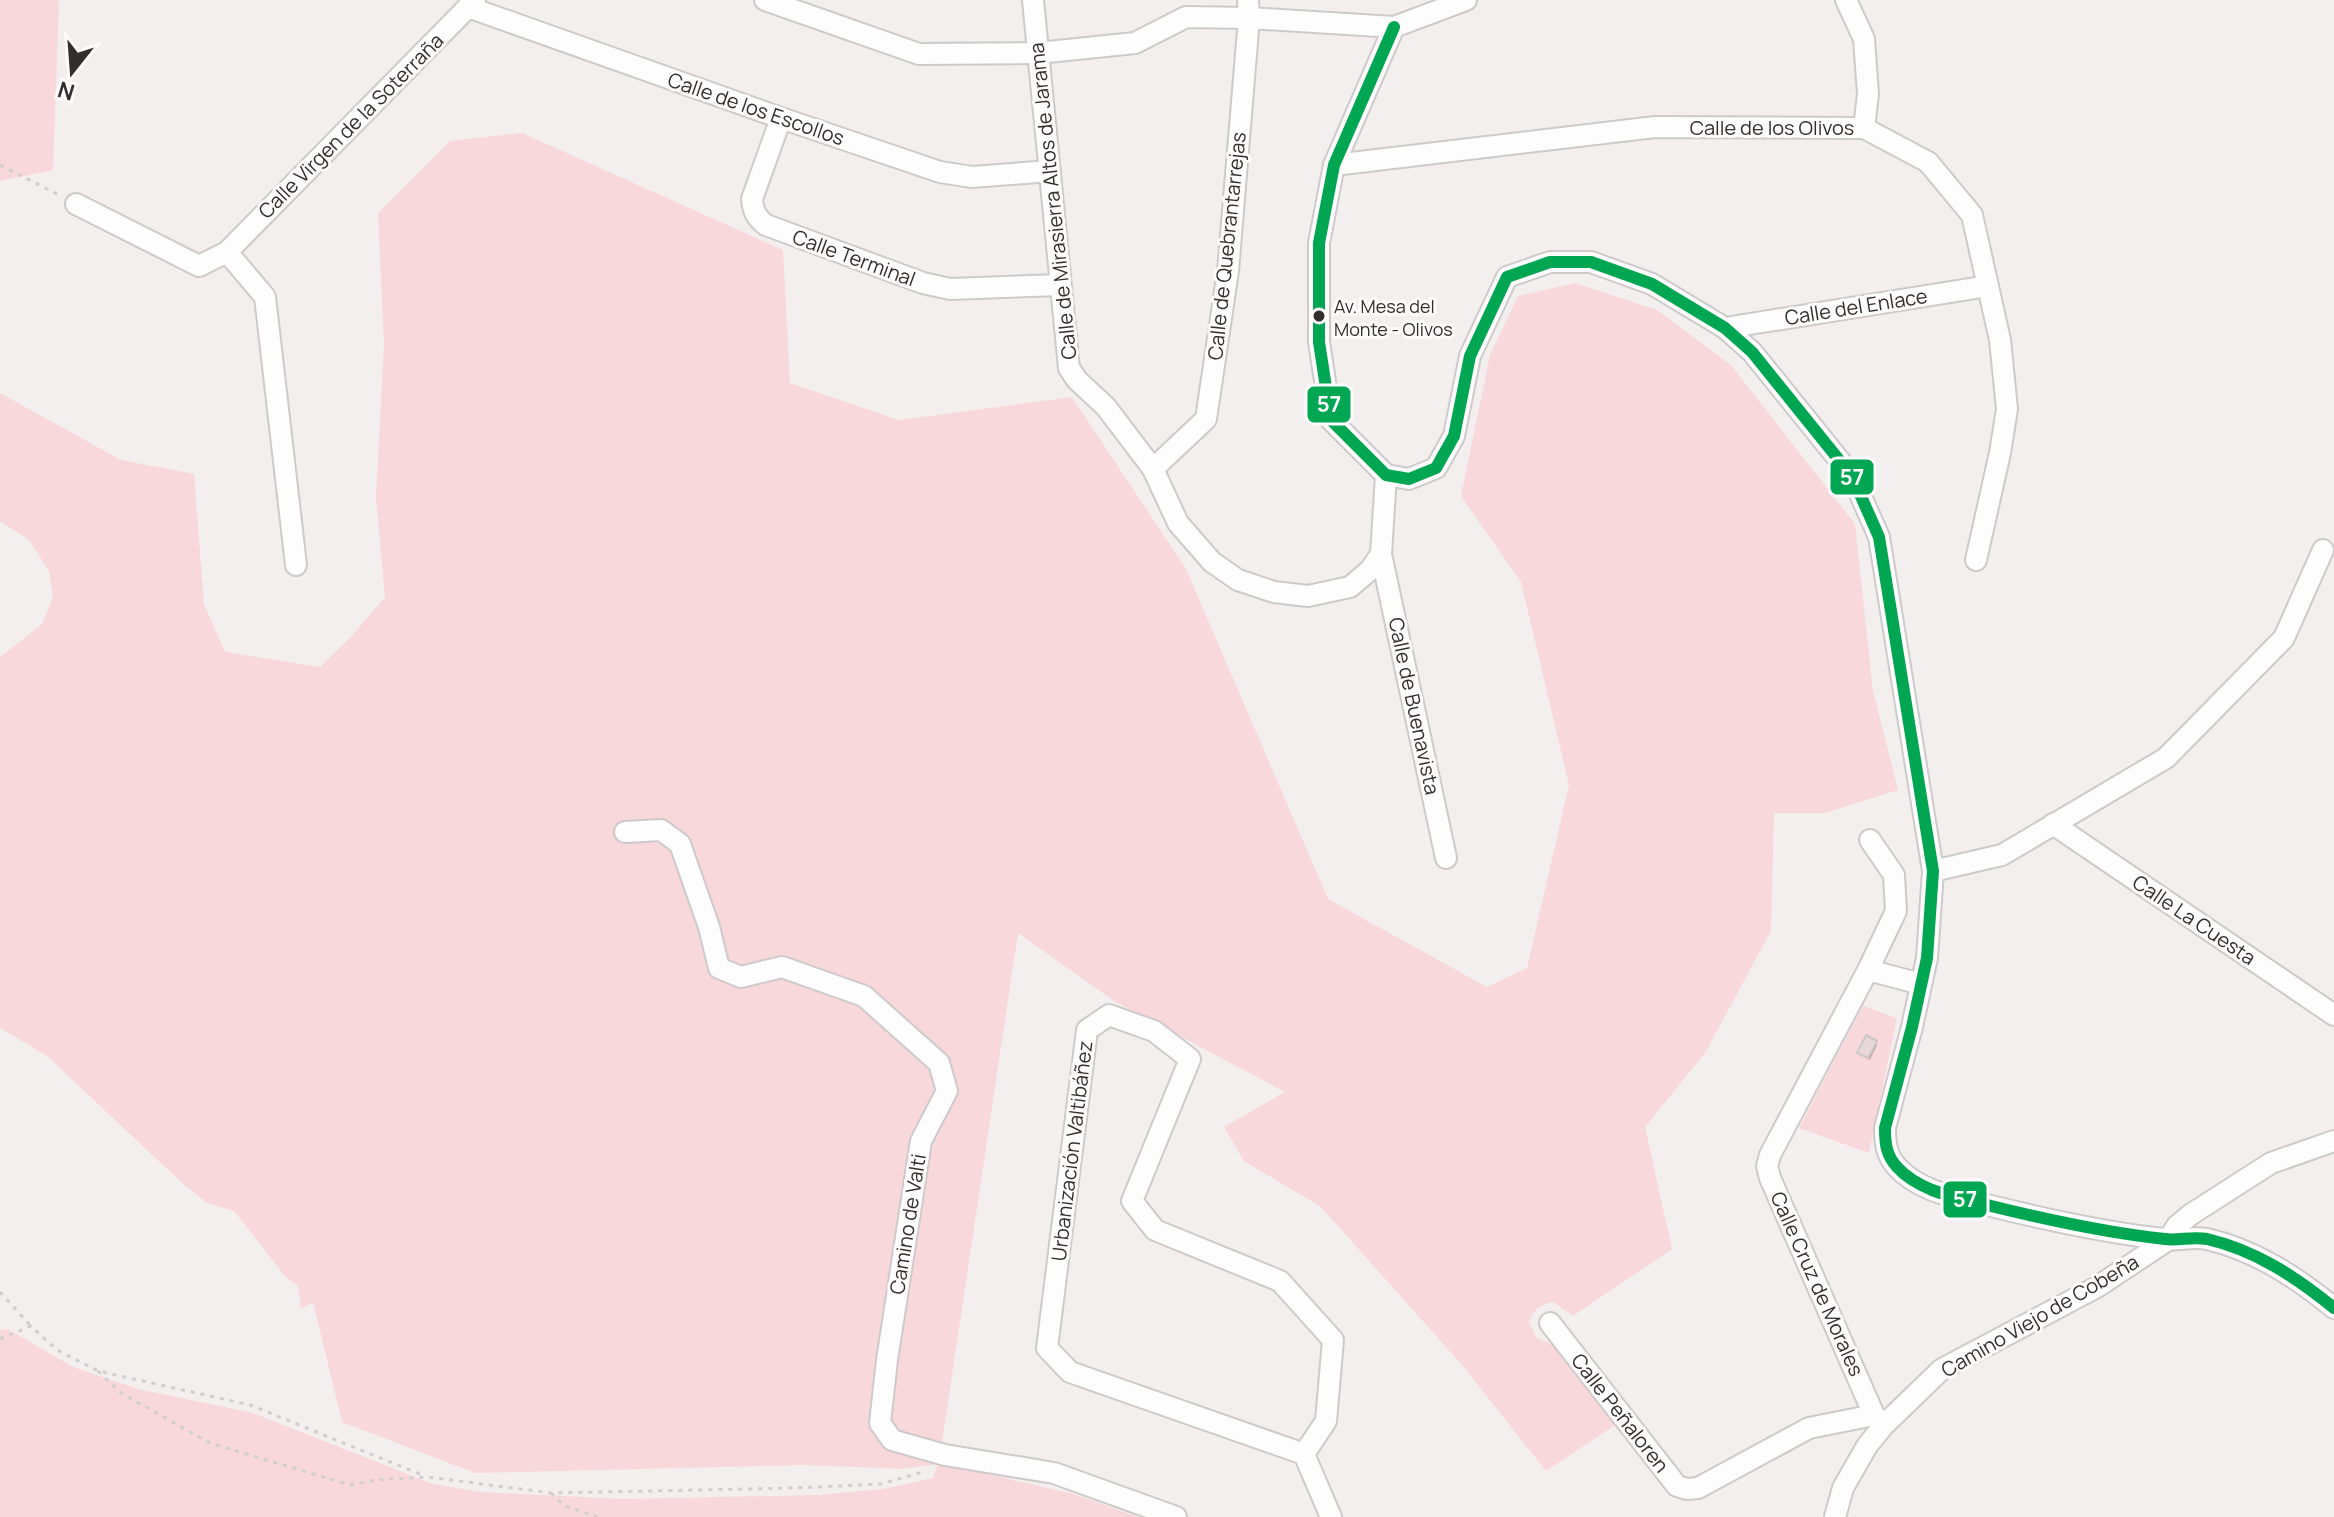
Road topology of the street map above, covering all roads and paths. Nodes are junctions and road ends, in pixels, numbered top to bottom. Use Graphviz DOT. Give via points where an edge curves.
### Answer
graph roads {
  1 [pos="765,0"];
  2 [pos="1033,0"];
  3 [pos="1466,0"];
  4 [pos="1846,0"];
  5 [pos="472,3"];
  6 [pos="1248,9"];
  7 [pos="1394,27"];
  8 [pos="1038,53"];
  9 [pos="781,118"];
  10 [pos="1864,128"];
  11 [pos="0,165"];
  12 [pos="1334,165"];
  13 [pos="1050,171"];
  14 [pos="76,204"];
  15 [pos="227,252"];
  16 [pos="1060,285"];
  17 [pos="1988,286"];
  18 [pos="1725,328"];
  19 [pos="1153,469"];
  20 [pos="1386,475"];
  21 [pos="2323,550"];
  22 [pos="1381,554"];
  23 [pos="1976,560"];
  24 [pos="296,565"];
  25 [pos="2053,824"];
  26 [pos="625,832"];
  27 [pos="1870,840"];
  28 [pos="1446,858"];
  29 [pos="1933,871"];
  30 [pos="1868,970"];
  31 [pos="1921,984"];
  32 [pos="2334,1015"];
  33 [pos="2334,1141"];
  34 [pos="2168,1240"];
  35 [pos="0,1292"];
  36 [pos="2334,1308"];
  37 [pos="1550,1323"];
  38 [pos="31,1326"];
  39 [pos="0,1339"];
  40 [pos="98,1371"];
  41 [pos="1879,1420"];
  42 [pos="1304,1454"];
  43 [pos="945,1455"];
  44 [pos="428,1477"];
  45 [pos="551,1493"];
  46 [pos="597,1517"];
  47 [pos="1176,1517"];
  48 [pos="1331,1517"];
  49 [pos="1835,1517"];
  1 -- 8 [label="street" via="919,54"];
  2 -- 8 [label="street, Calle de Mirasierra Altos de Jarama"];
  3 -- 7 [label="street"];
  4 -- 10 [label="street" via="1864,39"];
  5 -- 9 [label="street, Calle de los Escollos"];
  5 -- 15 [label="street, Calle Virgen de la Soterraña"];
  6 -- 7 [label="street"];
  6 -- 8 [label="street" via="1186,17 1135,43"];
  6 -- 19 [label="street, Calle de Quebrantarrejas" via="1228,271 1206,419"];
  7 -- 12 [label="street"];
  8 -- 13 [label="street, Calle de Mirasierra Altos de Jarama"];
  9 -- 13 [label="street, Calle de los Escollos" via="940,172 972,177"];
  9 -- 16 [label="street, Calle Terminal" via="752,199 757,218 766,225 950,289"];
  10 -- 12 [label="street, Calle de los Olivos" via="1655,127"];
  10 -- 17 [label="street, Calle de los Olivos" via="1928,162 1972,215"];
  11 -- 14 [label="path"];
  12 -- 20 [label="street" via="1319,243 1319,342 1331,420"];
  13 -- 16 [label="street, Calle de Mirasierra Altos de Jarama"];
  14 -- 15 [label="street, Calle Virgen de la Soterraña" via="199,266"];
  15 -- 24 [label="street" via="265,297"];
  16 -- 19 [label="street, Calle de Mirasierra Altos de Jarama" via="1069,368"];
  17 -- 18 [label="street, Calle del Enlace"];
  17 -- 23 [label="street, Calle de los Olivos" via="2007,409"];
  18 -- 20 [label="street" via="1652,284 1591,262 1550,262 1507,277 1470,356 1454,436 1436,468 1409,479"];
  18 -- 29 [label="street" via="1752,352 1852,476 1879,537"];
  19 -- 22 [label="street, Calle de Mirasierra Altos de Jarama" via="1178,523 1212,562 1238,580 1308,596 1350,587"];
  20 -- 22 [label="street"];
  21 -- 25 [label="street" via="2284,638 2166,758"];
  22 -- 28 [label="street, Calle de Buenavista"];
  25 -- 29 [label="street" via="2002,855"];
  25 -- 32 [label="street, Calle La Cuesta"];
  26 -- 43 [label="street, Camino de Valti" via="661,830 680,844 719,968 741,977 782,967 864,996 939,1063 947,1091 921,1141 880,1423 892,1440"];
  27 -- 30 [label="street, Calle Cruz de Morales" via="1894,875 1896,911"];
  29 -- 31 [label="street"];
  30 -- 31 [label="street"];
  30 -- 41 [label="street, Calle Cruz de Morales" via="1767,1166"];
  31 -- 34 [label="street" via="1885,1128 1888,1156 1898,1168 1946,1194 2045,1220"];
  33 -- 34 [label="street, Camino Viejo de Cobeña" via="2271,1163 2190,1215"];
  34 -- 36 [label="street" via="2206,1239 2242,1250 2274,1265"];
  34 -- 41 [label="street, Camino Viejo de Cobeña" via="2097,1287 1942,1369"];
  35 -- 38 [label="path"];
  37 -- 41 [label="street, Calle Peñaloren" via="1677,1486 1687,1489 1698,1488 1809,1428"];
  38 -- 39 [label="path"];
  38 -- 40 [label="path" via="57,1350"];
  40 -- 44 [label="path" via="250,1405"];
  40 -- 44 [label="path" via="121,1393 210,1443 350,1485"];
  41 -- 49 [label="street, Camino Viejo de Cobeña" via="1843,1488"];
  42 -- 42 [label="street, Urbanización Valtibáñez" via="1070,1372 1047,1348 1087,1030 1109,1015 1154,1031 1190,1059 1132,1201 1155,1230 1280,1281 1333,1340 1326,1421"];
  42 -- 48 [label="street"];
  43 -- 45 [label="path" via="926,1472 881,1484"];
  43 -- 47 [label="street, Camino de Valti" via="1054,1473"];
  44 -- 45 [label="path"];
  45 -- 46 [label="path" via="565,1506"];
}
